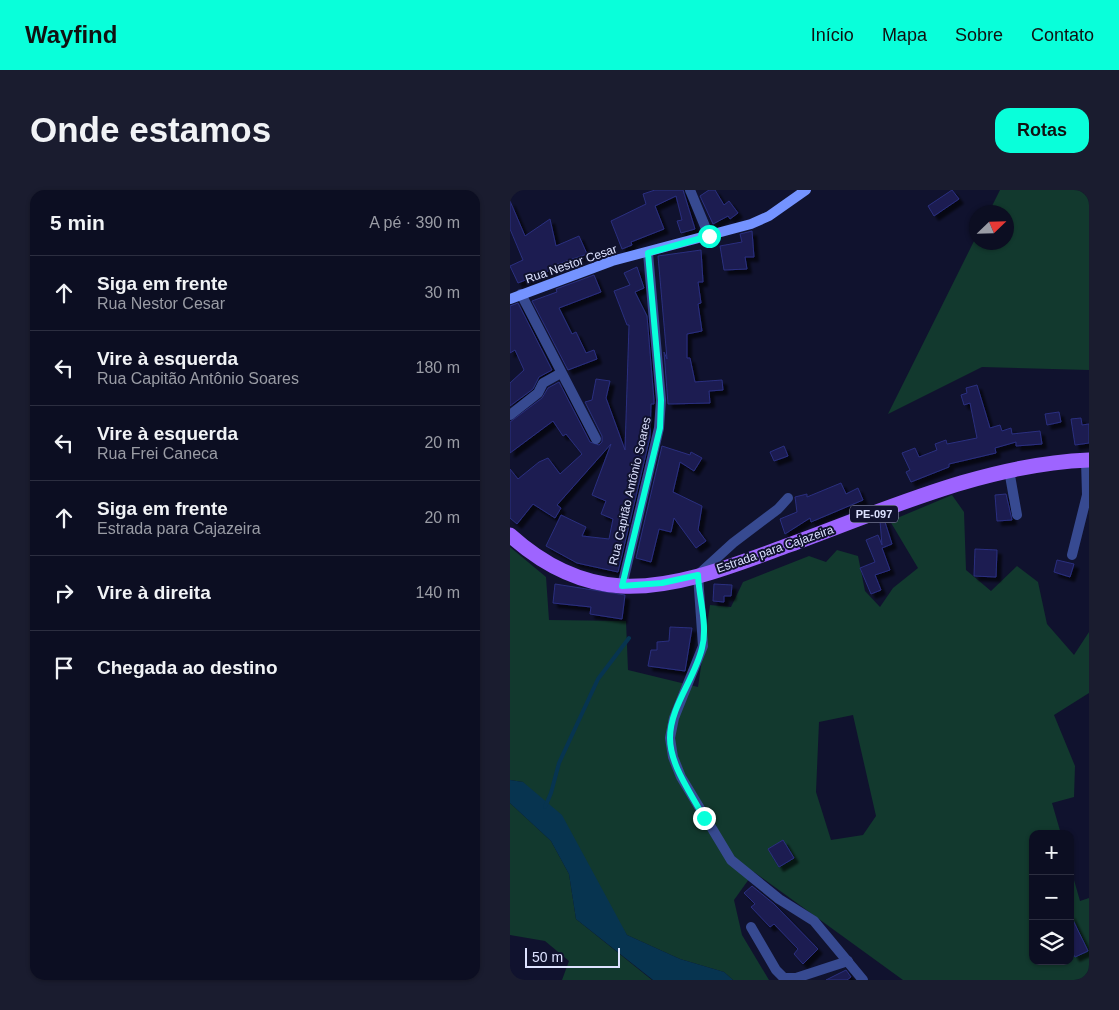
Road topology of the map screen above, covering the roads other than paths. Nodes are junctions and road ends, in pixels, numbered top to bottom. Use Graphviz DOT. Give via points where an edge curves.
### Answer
graph roads {
  1 [pos="690,190"];
  2 [pos="806,190"];
  3 [pos="709,236"];
  4 [pos="648,253"];
  5 [pos="521,294"];
  6 [pos="510,299"];
  7 [pos="560,373"];
  8 [pos="510,415"];
  9 [pos="596,440"];
  10 [pos="1087,460"];
  11 [pos="1009,470"];
  12 [pos="788,498"];
  13 [pos="1017,515"];
  14 [pos="510,535"];
  15 [pos="1072,555"];
  16 [pos="698,575"];
  17 [pos="622,586"];
  18 [pos="751,927"];
  19 [pos="848,961"];
  20 [pos="785,979"];
  21 [pos="863,980"];
  1 -- 3 [label="street"];
  2 -- 3 [label="street, Rua Nestor Cesar" via="769,216"];
  3 -- 4 [label="street, Rua Nestor Cesar"];
  4 -- 5 [label="street, Rua Nestor Cesar" via="612,261"];
  4 -- 17 [label="street, Rua Capitão Antônio Soares" via="661,400 660,428"];
  5 -- 6 [label="street, Rua Nestor Cesar"];
  5 -- 7 [label="street"];
  7 -- 8 [label="street" via="543,383 538,393"];
  7 -- 9 [label="street"];
  10 -- 11 [label="main road, Estrada para Cajazeira / PE-097"];
  10 -- 15 [label="street" via="1087,494"];
  11 -- 13 [label="street"];
  11 -- 16 [label="main road, Estrada para Cajazeira / PE-097" via="921,497"];
  12 -- 16 [label="street"];
  14 -- 17 [label="main road, PE-097" via="533,554 567,574"];
  16 -- 17 [label="main road, Estrada para Cajazeira / PE-097" via="655,584"];
  16 -- 19 [label="street" via="703,646 674,718 670,738 679,770 731,860 814,921"];
  18 -- 20 [label="street" via="776,970"];
  19 -- 20 [label="street"];
  19 -- 21 [label="street"];
}
